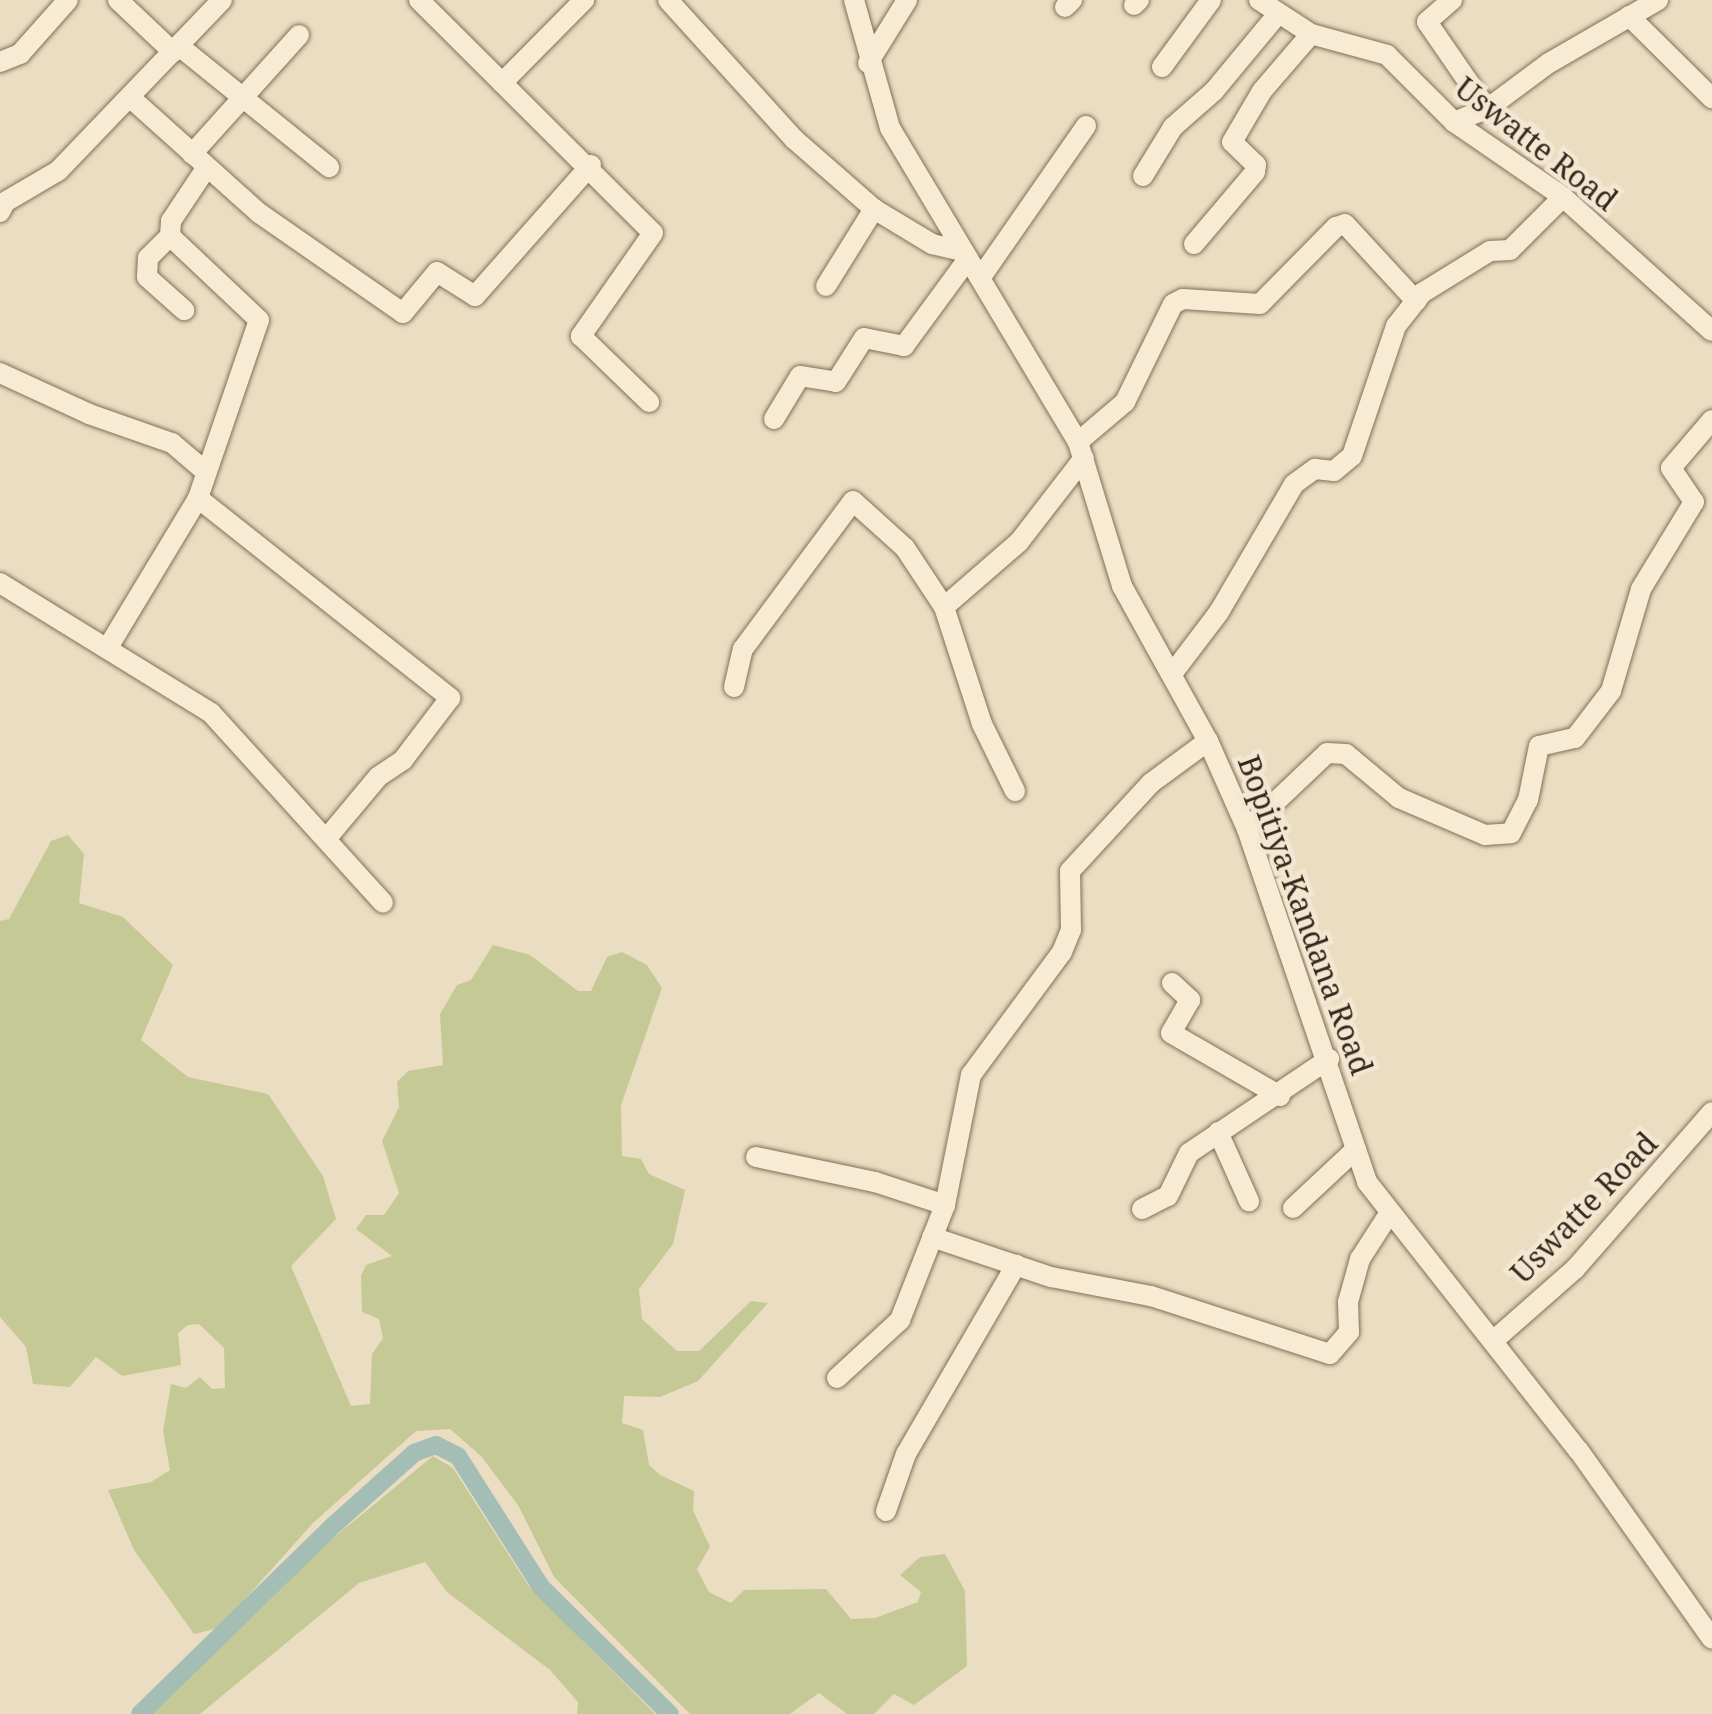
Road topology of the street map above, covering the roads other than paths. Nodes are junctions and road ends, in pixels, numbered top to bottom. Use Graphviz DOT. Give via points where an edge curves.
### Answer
graph roads {
  1 [pos="68,0"];
  2 [pos="118,0"];
  3 [pos="222,0"];
  4 [pos="419,0"];
  5 [pos="584,0"];
  6 [pos="668,0"];
  7 [pos="854,0"];
  8 [pos="906,0"];
  9 [pos="1211,0"];
  10 [pos="1258,0"];
  11 [pos="1452,0"];
  12 [pos="1658,0"];
  13 [pos="1276,16"];
  14 [pos="1629,16"];
  15 [pos="1311,34"];
  16 [pos="299,35"];
  17 [pos="176,49"];
  18 [pos="0,62"];
  19 [pos="868,63"];
  20 [pos="1162,67"];
  21 [pos="502,83"];
  22 [pos="243,98"];
  23 [pos="1712,98"];
  24 [pos="134,100"];
  25 [pos="1487,109"];
  26 [pos="1454,122"];
  27 [pos="1086,126"];
  28 [pos="200,160"];
  29 [pos="591,165"];
  30 [pos="329,168"];
  31 [pos="1143,176"];
  32 [pos="1563,197"];
  33 [pos="874,209"];
  34 [pos="0,212"];
  35 [pos="170,236"];
  36 [pos="1194,244"];
  37 [pos="966,255"];
  38 [pos="981,276"];
  39 [pos="826,286"];
  40 [pos="1416,301"];
  41 [pos="184,310"];
  42 [pos="1712,331"];
  43 [pos="0,372"];
  44 [pos="650,402"];
  45 [pos="774,419"];
  46 [pos="1712,420"];
  47 [pos="1081,450"];
  48 [pos="206,472"];
  49 [pos="198,498"];
  50 [pos="0,583"];
  51 [pos="944,607"];
  52 [pos="107,649"];
  53 [pos="1172,674"];
  54 [pos="734,687"];
  55 [pos="1208,740"];
  56 [pos="1015,791"];
  57 [pos="1246,828"];
  58 [pos="327,838"];
  59 [pos="383,903"];
  60 [pos="1172,983"];
  61 [pos="1328,1059"];
  62 [pos="1280,1096"];
  63 [pos="1712,1112"];
  64 [pos="1218,1132"];
  65 [pos="1356,1149"];
  66 [pos="756,1158"];
  67 [pos="1249,1201"];
  68 [pos="945,1205"];
  69 [pos="1293,1208"];
  70 [pos="1142,1209"];
  71 [pos="1389,1214"];
  72 [pos="932,1236"];
  73 [pos="1016,1266"];
  74 [pos="1493,1341"];
  75 [pos="837,1378"];
  76 [pos="886,1512"];
  77 [pos="1712,1639"];
  1 -- 18 [label="street" via="20,54"];
  2 -- 17 [label="street"];
  3 -- 17 [label="street"];
  4 -- 21 [label="street"];
  5 -- 21 [label="street"];
  6 -- 33 [label="street" via="794,139"];
  7 -- 19 [label="street, Bopitiya-Kandana Road"];
  8 -- 19 [label="street"];
  9 -- 20 [label="street"];
  10 -- 13 [label="street, Uswatte Road"];
  11 -- 25 [label="street" via="1427,22"];
  12 -- 14 [label="street"];
  13 -- 15 [label="street, Uswatte Road"];
  13 -- 31 [label="street" via="1214,91 1173,127"];
  14 -- 23 [label="street"];
  14 -- 25 [label="street"];
  15 -- 26 [label="street, Uswatte Road" via="1387,55"];
  15 -- 36 [label="street" via="1262,91 1232,142 1256,165 1255,172"];
  16 -- 22 [label="street"];
  17 -- 22 [label="street"];
  17 -- 24 [label="street"];
  19 -- 37 [label="street, Bopitiya-Kandana Road" via="890,128"];
  21 -- 29 [label="street"];
  22 -- 28 [label="street"];
  22 -- 30 [label="street"];
  24 -- 28 [label="street"];
  24 -- 34 [label="street" via="58,171 5,202"];
  25 -- 26 [label="street"];
  26 -- 32 [label="street, Uswatte Road"];
  27 -- 38 [label="street"];
  28 -- 29 [label="street" via="260,214 403,314 437,272 475,296"];
  28 -- 35 [label="street"];
  29 -- 44 [label="street" via="653,233 581,336"];
  32 -- 40 [label="street" via="1510,250 1490,251"];
  32 -- 42 [label="street, Uswatte Road"];
  33 -- 37 [label="street" via="920,238"];
  33 -- 39 [label="street"];
  35 -- 41 [label="street" via="148,258 147,277"];
  35 -- 48 [label="street" via="259,320"];
  37 -- 38 [label="street, Bopitiya-Kandana Road"];
  37 -- 45 [label="street" via="904,346 864,338 836,382 800,376"];
  38 -- 47 [label="street, Bopitiya-Kandana Road"];
  40 -- 47 [label="street" via="1345,224 1336,227 1260,304 1183,298 1174,304 1125,402"];
  40 -- 53 [label="street" via="1396,326 1352,456 1334,472 1315,469 1294,484 1219,612"];
  43 -- 48 [label="street" via="172,443"];
  46 -- 57 [label="street" via="1671,468 1694,502 1641,589 1611,691 1575,738 1539,746 1528,800 1511,833 1485,836 1399,798 1346,754 1327,752"];
  47 -- 51 [label="street" via="1019,542"];
  47 -- 53 [label="street, Bopitiya-Kandana Road" via="1122,586"];
  48 -- 49 [label="street"];
  49 -- 52 [label="street"];
  49 -- 58 [label="street" via="450,698"];
  50 -- 52 [label="street"];
  51 -- 54 [label="street" via="904,548 853,501 743,650"];
  51 -- 56 [label="street" via="982,724"];
  52 -- 58 [label="street" via="211,713"];
  53 -- 55 [label="street, Bopitiya-Kandana Road"];
  55 -- 57 [label="street, Bopitiya-Kandana Road"];
  55 -- 68 [label="street" via="1152,783 1070,870 1071,930 1062,952 971,1075"];
  57 -- 61 [label="street, Bopitiya-Kandana Road"];
  58 -- 59 [label="street"];
  60 -- 62 [label="street" via="1190,1000 1171,1034"];
  61 -- 62 [label="street"];
  61 -- 65 [label="street, Bopitiya-Kandana Road"];
  62 -- 64 [label="street"];
  63 -- 74 [label="street, Uswatte Road" via="1575,1269"];
  64 -- 67 [label="street"];
  64 -- 70 [label="street" via="1189,1152 1168,1196"];
  65 -- 69 [label="street"];
  65 -- 71 [label="street, Bopitiya-Kandana Road"];
  66 -- 68 [label="street" via="875,1182"];
  68 -- 72 [label="street"];
  71 -- 73 [label="street" via="1360,1260 1348,1302 1349,1332 1330,1354 1151,1296"];
  71 -- 74 [label="street, Bopitiya-Kandana Road"];
  72 -- 73 [label="street"];
  72 -- 75 [label="street" via="900,1320"];
  73 -- 76 [label="street" via="906,1454"];
  74 -- 77 [label="street, Bopitiya-Kandana Road"];
}
